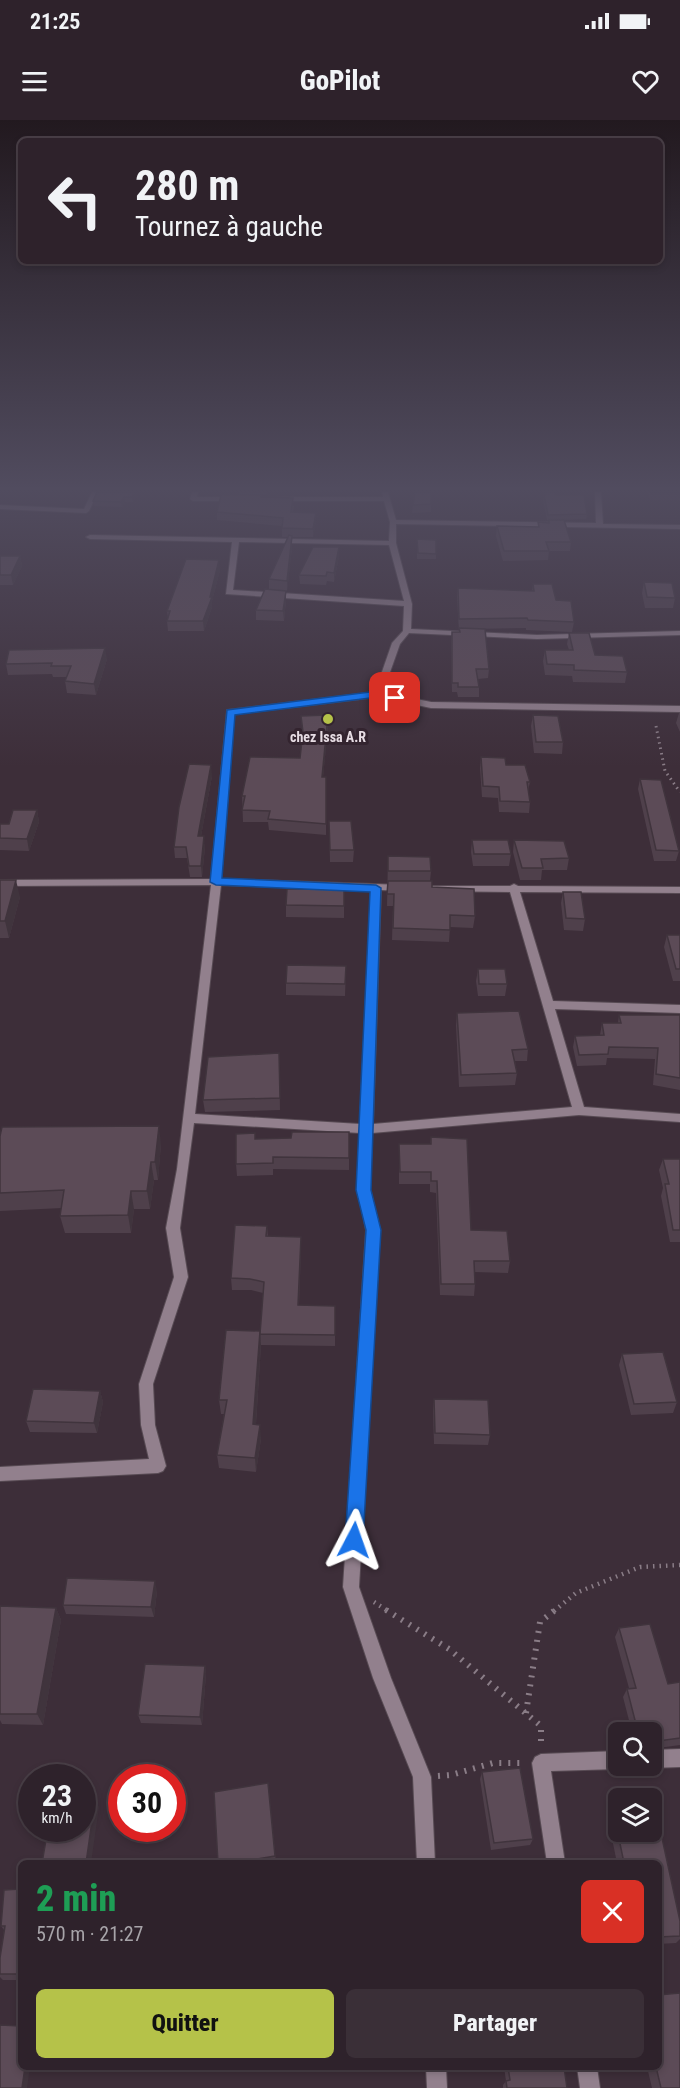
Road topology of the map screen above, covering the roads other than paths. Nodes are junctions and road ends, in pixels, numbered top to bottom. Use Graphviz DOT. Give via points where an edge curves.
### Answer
graph roads {
  1 [pos="230,584"];
  2 [pos="403,584"];
  3 [pos="408,604"];
  4 [pos="407,631"];
  5 [pos="680,633"];
  6 [pos="378,694"];
  7 [pos="680,709"];
  8 [pos="216,882"];
  9 [pos="0,883"];
  10 [pos="514,887"];
  11 [pos="376,888"];
  12 [pos="410,888"];
  13 [pos="422,888"];
  14 [pos="680,890"];
  15 [pos="548,1005"];
  16 [pos="680,1009"];
  17 [pos="579,1111"];
  18 [pos="188,1118"];
  19 [pos="680,1118"];
  20 [pos="366,1129"];
  21 [pos="0,1474"];
  22 [pos="680,1758"];
  23 [pos="662,1759"];
  24 [pos="608,1760"];
  25 [pos="426,1860"];
  26 [pos="556,1860"];
  27 [pos="436,2070"];
  28 [pos="587,2070"];
  29 [pos="438,2088"];
  30 [pos="590,2088"];
  1 -- 3 [label="street" via="229,592"];
  2 -- 3 [label="street"];
  3 -- 4 [label="street"];
  4 -- 5 [label="street" via="537,637"];
  4 -- 6 [label="street" via="396,643"];
  6 -- 7 [label="street" via="431,705"];
  6 -- 8 [label="street" via="230,712"];
  8 -- 9 [label="street"];
  8 -- 11 [label="street"];
  8 -- 18 [label="street"];
  10 -- 13 [label="street"];
  10 -- 14 [label="street"];
  10 -- 15 [label="street"];
  11 -- 12 [label="street"];
  11 -- 20 [label="street"];
  15 -- 16 [label="street"];
  15 -- 17 [label="street"];
  17 -- 19 [label="street"];
  17 -- 20 [label="street"];
  18 -- 20 [label="street"];
  18 -- 21 [label="street" via="173,1228 181,1277 146,1384 148,1425 158,1466"];
  20 -- 25 [label="street" via="364,1190 374,1230 351,1587 422,1777"];
  22 -- 23 [label="street"];
  24 -- 26 [label="street" via="540,1763"];
  27 -- 29 [label="street"];
  28 -- 30 [label="street"];
}
